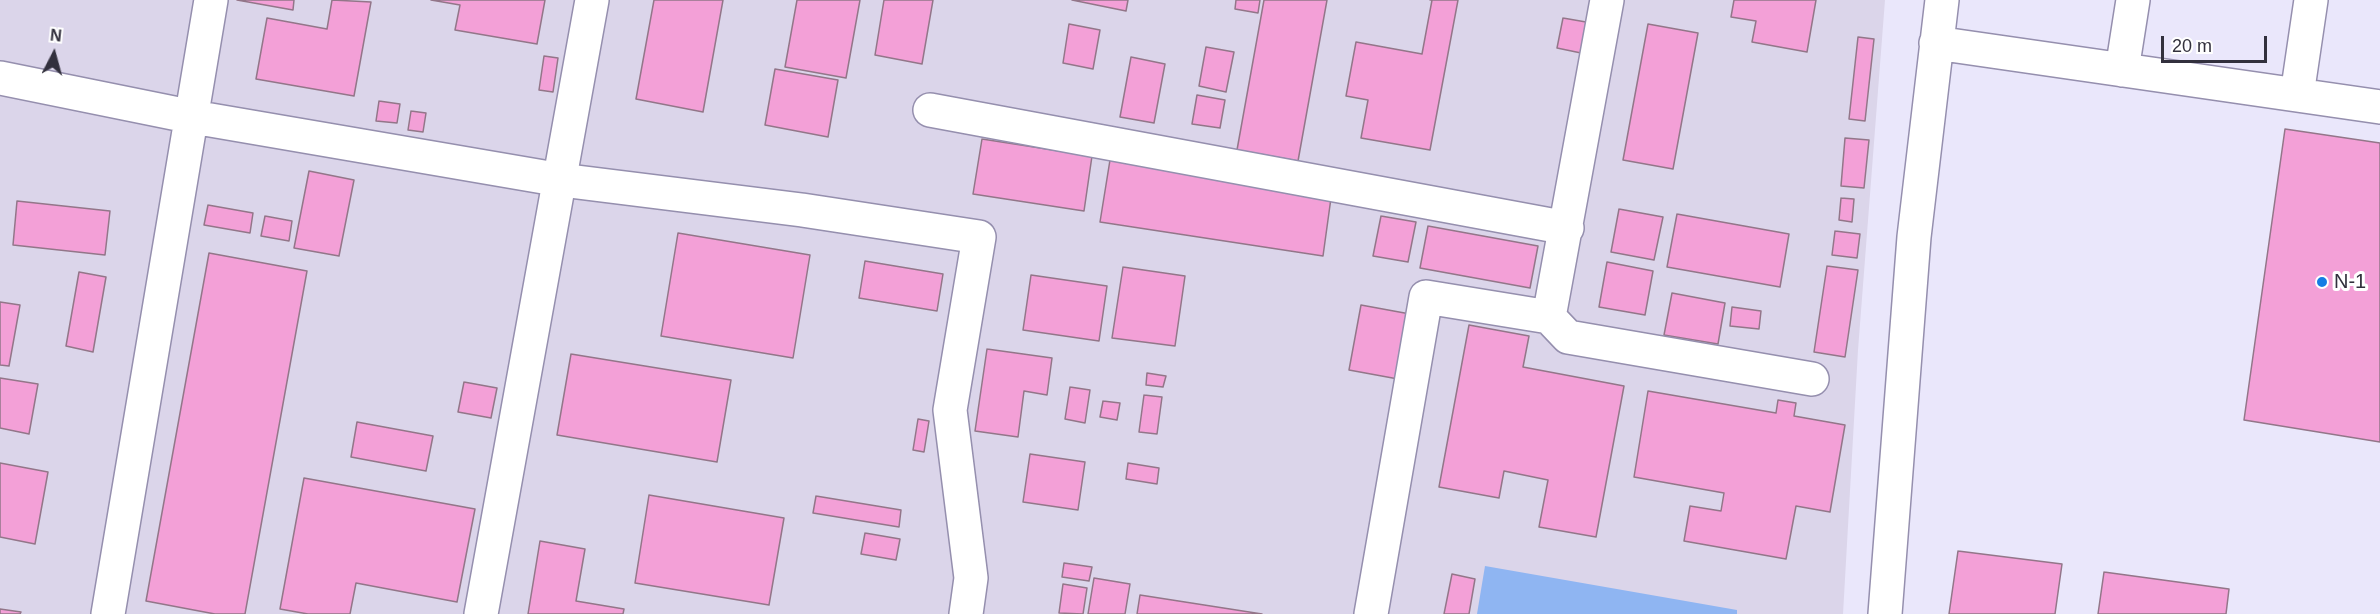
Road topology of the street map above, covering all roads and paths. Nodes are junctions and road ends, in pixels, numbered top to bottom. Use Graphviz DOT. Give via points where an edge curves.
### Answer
graph roads {
  1 [pos="211,0"];
  2 [pos="592,0"];
  3 [pos="1607,0"];
  4 [pos="1942,0"];
  5 [pos="2133,0"];
  6 [pos="2311,0"];
  7 [pos="1936,43"];
  8 [pos="2122,70"];
  9 [pos="0,78"];
  10 [pos="2297,95"];
  11 [pos="2380,107"];
  12 [pos="930,110"];
  13 [pos="193,117"];
  14 [pos="561,180"];
  15 [pos="1566,228"];
  16 [pos="1549,317"];
  17 [pos="1812,379"];
  18 [pos="108,614"];
  19 [pos="481,614"];
  20 [pos="966,614"];
  21 [pos="1371,614"];
  22 [pos="1885,614"];
  1 -- 13 [label="street"];
  2 -- 14 [label="street"];
  3 -- 15 [label="street"];
  4 -- 7 [label="street"];
  5 -- 8 [label="street"];
  6 -- 10 [label="street"];
  7 -- 8 [label="street"];
  7 -- 22 [label="street" via="1914,237"];
  8 -- 10 [label="street"];
  9 -- 13 [label="street"];
  10 -- 11 [label="street"];
  12 -- 15 [label="street"];
  13 -- 14 [label="street"];
  13 -- 18 [label="street"];
  14 -- 19 [label="street"];
  14 -- 20 [label="street" via="979,237 950,410 971,578"];
  15 -- 16 [label="street"];
  16 -- 17 [label="street" via="1568,337"];
  16 -- 21 [label="street" via="1426,297"];
}
